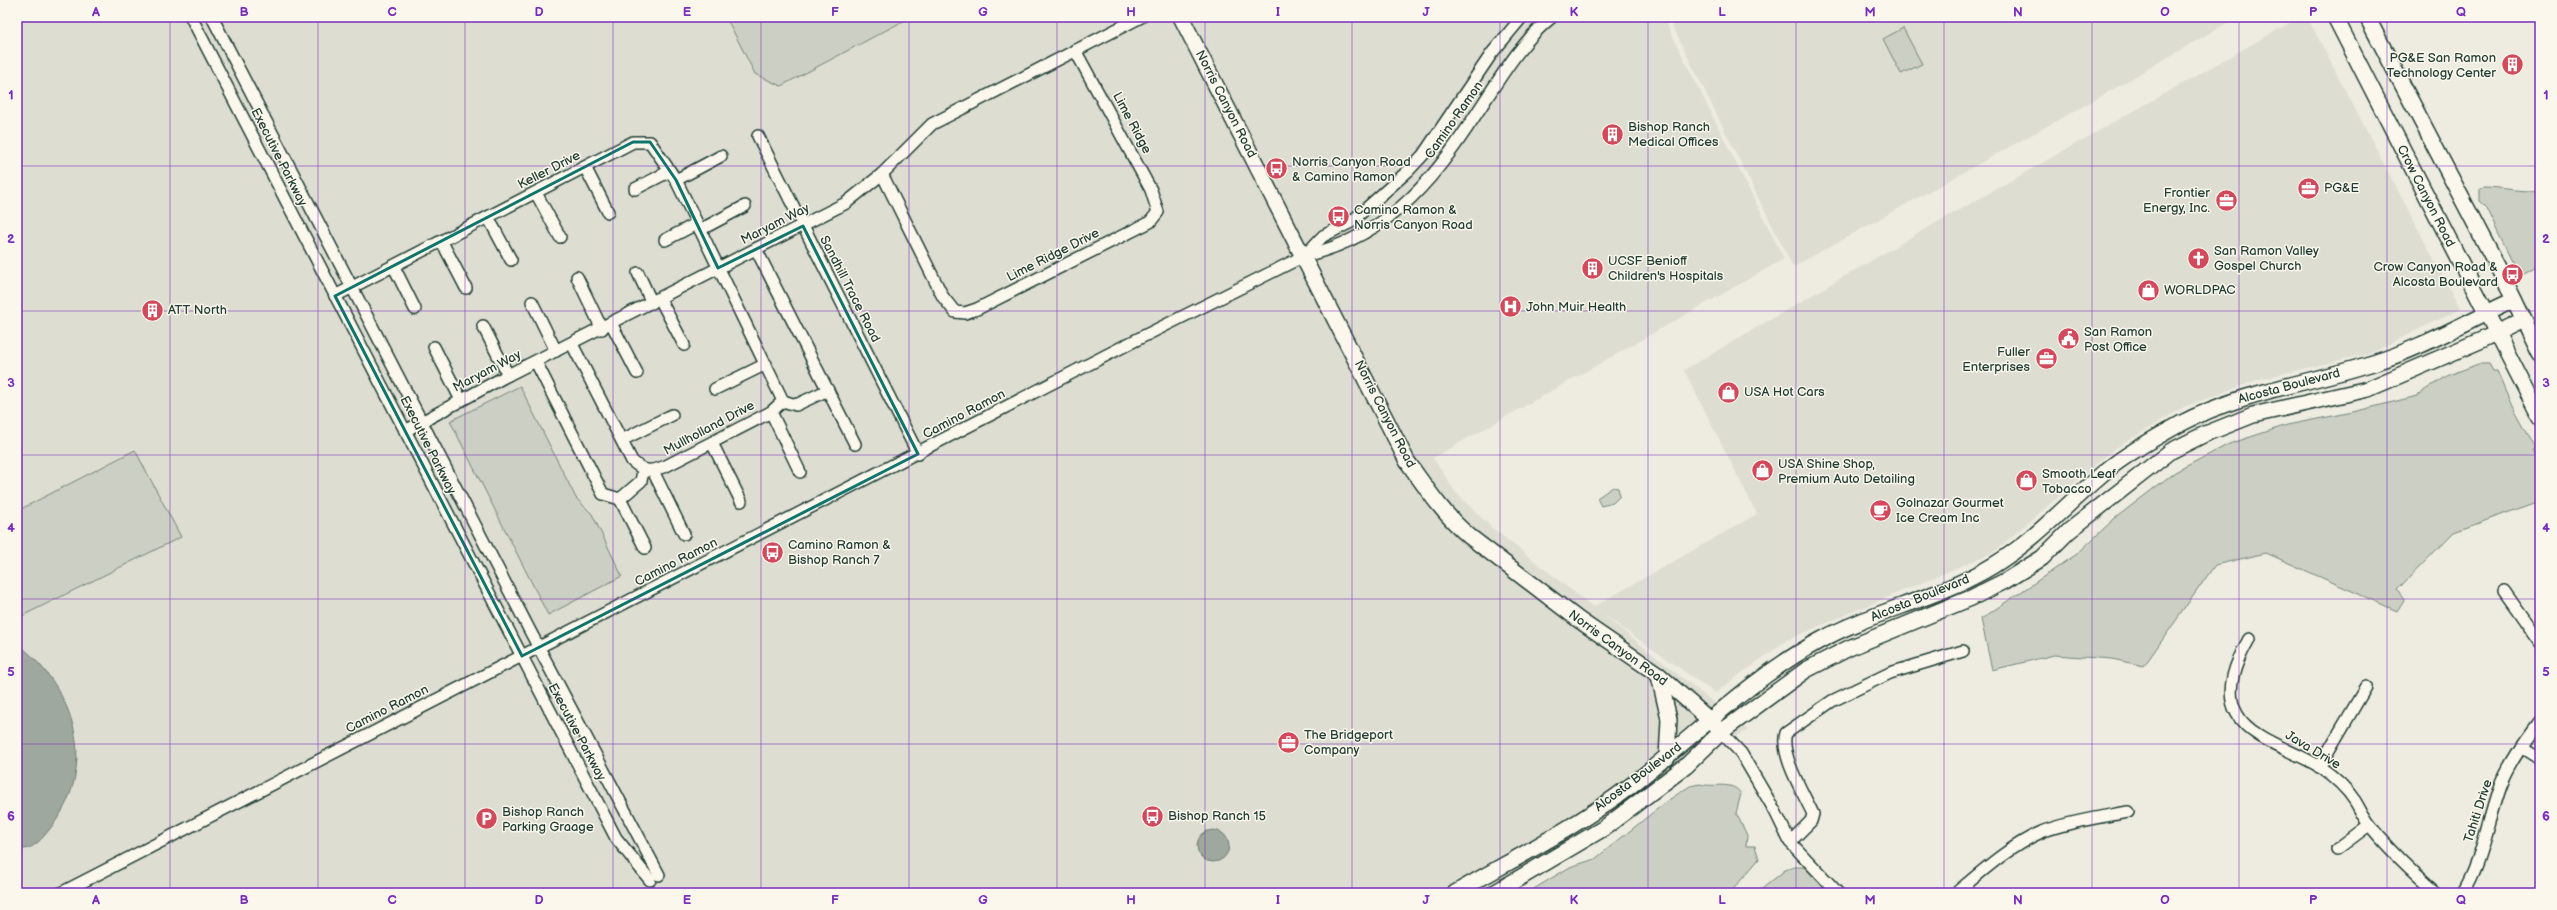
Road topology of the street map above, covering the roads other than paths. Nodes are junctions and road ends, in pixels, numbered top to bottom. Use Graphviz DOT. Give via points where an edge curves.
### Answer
graph roads {
  1 [pos="191,17"];
  2 [pos="212,17"];
  3 [pos="1141,17"];
  4 [pos="1181,17"];
  5 [pos="1522,17"];
  6 [pos="1552,17"];
  7 [pos="2335,17"];
  8 [pos="2367,17"];
  9 [pos="1075,50"];
  10 [pos="758,136"];
  11 [pos="721,156"];
  12 [pos="585,168"];
  13 [pos="882,174"];
  14 [pos="673,175"];
  15 [pos="635,189"];
  16 [pos="536,193"];
  17 [pos="745,206"];
  18 [pos="608,212"];
  19 [pos="1158,212"];
  20 [pos="488,217"];
  21 [pos="803,226"];
  22 [pos="698,227"];
  23 [pos="560,237"];
  24 [pos="665,240"];
  25 [pos="442,242"];
  26 [pos="756,250"];
  27 [pos="1304,256"];
  28 [pos="511,260"];
  29 [pos="394,267"];
  30 [pos="718,268"];
  31 [pos="638,273"];
  32 [pos="576,277"];
  33 [pos="352,287"];
  34 [pos="466,288"];
  35 [pos="335,296"];
  36 [pos="2514,300"];
  37 [pos="656,301"];
  38 [pos="532,302"];
  39 [pos="415,308"];
  40 [pos="365,312"];
  41 [pos="2488,312"];
  42 [pos="348,320"];
  43 [pos="2523,320"];
  44 [pos="483,326"];
  45 [pos="607,326"];
  46 [pos="2498,332"];
  47 [pos="572,344"];
  48 [pos="684,345"];
  49 [pos="434,347"];
  50 [pos="556,351"];
  51 [pos="2540,353"];
  52 [pos="536,362"];
  53 [pos="766,364"];
  54 [pos="637,373"];
  55 [pos="508,375"];
  56 [pos="715,389"];
  57 [pos="828,390"];
  58 [pos="462,400"];
  59 [pos="783,401"];
  60 [pos="771,412"];
  61 [pos="672,415"];
  62 [pos="2540,417"];
  63 [pos="422,422"];
  64 [pos="405,431"];
  65 [pos="622,440"];
  66 [pos="712,442"];
  67 [pos="855,444"];
  68 [pos="918,454"];
  69 [pos="648,471"];
  70 [pos="800,472"];
  71 [pos="620,499"];
  72 [pos="740,501"];
  73 [pos="684,534"];
  74 [pos="645,548"];
  75 [pos="2504,591"];
  76 [pos="2249,639"];
  77 [pos="2540,642"];
  78 [pos="538,647"];
  79 [pos="1963,651"];
  80 [pos="522,656"];
  81 [pos="1659,675"];
  82 [pos="2366,687"];
  83 [pos="1710,718"];
  84 [pos="2540,721"];
  85 [pos="1721,732"];
  86 [pos="2521,747"];
  87 [pos="1667,758"];
  88 [pos="2540,759"];
  89 [pos="2319,767"];
  90 [pos="2128,812"];
  91 [pos="2370,825"];
  92 [pos="1790,842"];
  93 [pos="2337,849"];
  94 [pos="61,893"];
  95 [pos="1455,893"];
  96 [pos="1494,893"];
  97 [pos="1838,893"];
  98 [pos="1956,893"];
  99 [pos="2437,893"];
  100 [pos="2462,893"];
  1 -- 35 [label="street, Executive Parkway"];
  2 -- 33 [label="street, Executive Parkway"];
  3 -- 9 [label="street, Maryam Way"];
  4 -- 27 [label="main road, Norris Canyon Road"];
  5 -- 27 [label="street, Camino Ramon" via="1492,53 1423,155 1408,172 1350,222 1323,236"];
  6 -- 27 [label="street, Camino Ramon" via="1518,53 1444,160 1427,183 1409,201 1373,229 1333,250"];
  7 -- 41 [label="main road, Crow Canyon Road" via="2471,285"];
  8 -- 36 [label="main road"];
  9 -- 13 [label="street, Maryam Way" via="932,124"];
  9 -- 19 [label="street, Lime Ridge" via="1133,154 1151,190"];
  10 -- 21 [label="street, Sandhill Trace Road"];
  11 -- 14 [label="street"];
  12 -- 14 [label="street, Keller Drive" via="633,142 643,140 655,147"];
  12 -- 16 [label="street, Keller Drive"];
  12 -- 18 [label="street"];
  13 -- 19 [label="street, Lime Ridge Drive" via="943,297 954,312 965,313 977,309 1036,281 1150,222"];
  13 -- 21 [label="street, Maryam Way" via="846,203"];
  14 -- 15 [label="street"];
  14 -- 22 [label="street, Keller Drive"];
  16 -- 20 [label="street, Keller Drive"];
  16 -- 23 [label="street"];
  17 -- 22 [label="street"];
  20 -- 25 [label="street, Keller Drive"];
  20 -- 28 [label="street"];
  21 -- 26 [label="street, Maryam Way"];
  21 -- 68 [label="street, Sandhill Trace Road"];
  22 -- 24 [label="street"];
  22 -- 30 [label="street, Keller Drive"];
  25 -- 29 [label="street, Keller Drive"];
  25 -- 34 [label="street"];
  26 -- 30 [label="street, Maryam Way"];
  26 -- 57 [label="street"];
  27 -- 68 [label="street, Camino Ramon"];
  27 -- 81 [label="main road, Norris Canyon Road" via="1407,462 1455,524 1572,615"];
  29 -- 33 [label="street, Keller Drive"];
  29 -- 39 [label="street"];
  30 -- 37 [label="street, Maryam Way"];
  30 -- 53 [label="street"];
  31 -- 37 [label="street"];
  32 -- 45 [label="street"];
  33 -- 35 [label="street, Keller Drive"];
  33 -- 40 [label="street, Executive Parkway"];
  35 -- 42 [label="street, Executive Parkway"];
  36 -- 41 [label="main road, Alcosta Boulevard"];
  36 -- 43 [label="main road"];
  37 -- 45 [label="street, Maryam Way"];
  37 -- 48 [label="street"];
  38 -- 50 [label="street"];
  40 -- 42 [label="street"];
  40 -- 63 [label="street, Executive Parkway"];
  41 -- 46 [label="main road, Crow Canyon Road"];
  41 -- 83 [label="main road, Alcosta Boulevard" via="2430,341 2376,363 2258,392 2180,424 2140,446 2104,473 2042,532 1994,565 1957,586 1873,617 1819,641 1772,670"];
  42 -- 64 [label="street, Executive Parkway"];
  43 -- 46 [label="main road, Alcosta Boulevard"];
  43 -- 51 [label="main road"];
  44 -- 55 [label="street"];
  45 -- 47 [label="street, Maryam Way"];
  45 -- 54 [label="street"];
  46 -- 62 [label="main road, Crow Canyon Road"];
  46 -- 85 [label="main road, Alcosta Boulevard" via="2368,389 2253,415 2203,435 2171,452 2138,475 2070,531 2042,558 2005,581 1971,598 1849,648 1806,670"];
  47 -- 50 [label="street, Maryam Way"];
  47 -- 65 [label="street"];
  49 -- 58 [label="street"];
  50 -- 52 [label="street, Maryam Way"];
  52 -- 55 [label="street, Maryam Way"];
  52 -- 71 [label="street" via="603,494"];
  53 -- 56 [label="street"];
  53 -- 59 [label="street"];
  55 -- 58 [label="street, Maryam Way"];
  57 -- 59 [label="street" via="796,406"];
  57 -- 67 [label="street"];
  58 -- 63 [label="street, Maryam Way"];
  59 -- 60 [label="street, Mullholland Drive"];
  60 -- 66 [label="street, Mullholland Drive"];
  60 -- 70 [label="street"];
  61 -- 65 [label="street"];
  63 -- 64 [label="street, Maryam Way"];
  63 -- 78 [label="street, Executive Parkway"];
  64 -- 80 [label="street, Executive Parkway"];
  65 -- 69 [label="street" via="632,461"];
  66 -- 69 [label="street, Mullholland Drive"];
  66 -- 72 [label="street"];
  68 -- 78 [label="street, Camino Ramon"];
  69 -- 71 [label="street"];
  69 -- 73 [label="street"];
  71 -- 74 [label="street"];
  75 -- 77 [label="street"];
  76 -- 89 [label="street, Java Drive" via="2237,661 2231,688 2236,713 2248,728"];
  78 -- 80 [label="street, Camino Ramon"];
  78 -- 80 [label="street, Executive Parkway" via="655,878 616,838"];
  79 -- 92 [label="street" via="1890,673 1832,701 1786,732 1784,741 1794,774 1814,814 1811,821"];
  80 -- 94 [label="street, Camino Ramon"];
  81 -- 83 [label="main road, Norris Canyon Road"];
  81 -- 87 [label="main road" via="1669,719"];
  82 -- 89 [label="street"];
  83 -- 85 [label="main road, Norris Canyon Road"];
  83 -- 87 [label="main road, Alcosta Boulevard"];
  84 -- 86 [label="street, Tahiti Drive"];
  85 -- 92 [label="street" via="1742,753"];
  85 -- 96 [label="main road, Alcosta Boulevard" via="1686,766 1604,828"];
  86 -- 88 [label="street"];
  86 -- 100 [label="street, Tahiti Drive" via="2500,785 2473,872"];
  87 -- 95 [label="main road, Alcosta Boulevard" via="1573,824"];
  89 -- 91 [label="street, Java Drive" via="2340,783 2354,799"];
  90 -- 98 [label="street" via="2044,831 1985,869"];
  91 -- 93 [label="street"];
  91 -- 99 [label="street, Java Drive" via="2406,866"];
  92 -- 97 [label="street"];
}
